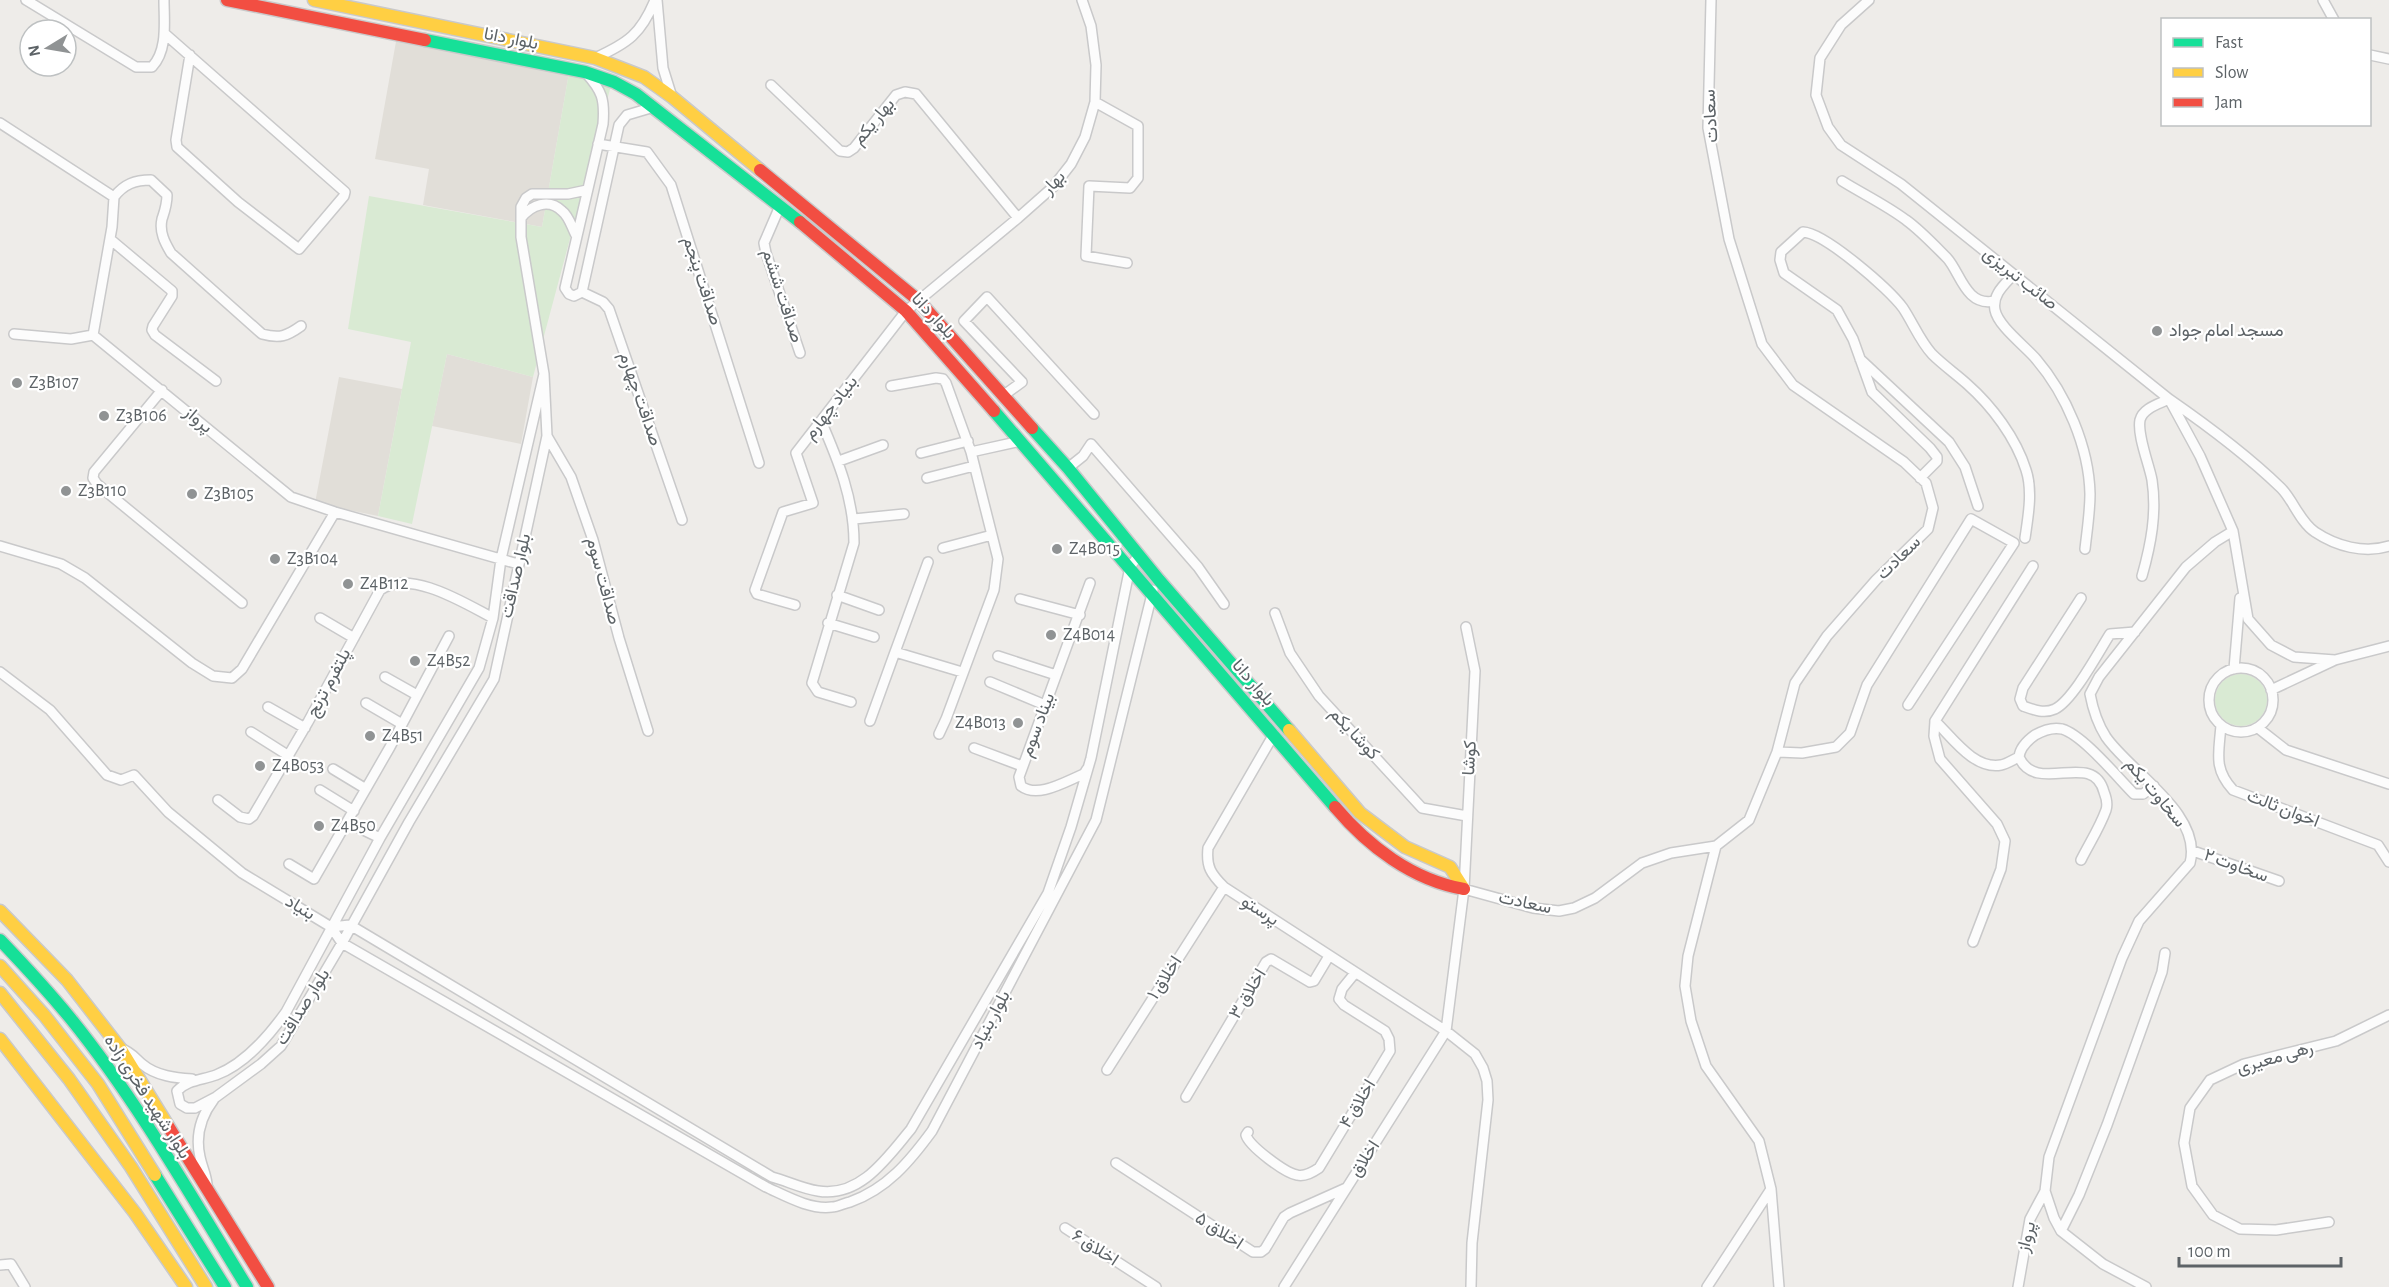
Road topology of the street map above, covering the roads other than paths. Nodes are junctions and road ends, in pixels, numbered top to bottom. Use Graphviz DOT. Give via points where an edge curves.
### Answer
graph roads {
  1 [pos="26,0"];
  2 [pos="164,0"];
  3 [pos="227,0"];
  4 [pos="314,0"];
  5 [pos="656,0"];
  6 [pos="1082,0"];
  7 [pos="1711,0"];
  8 [pos="1869,0"];
  9 [pos="2323,0"];
  10 [pos="2333,18"];
  11 [pos="165,33"];
  12 [pos="189,55"];
  13 [pos="2371,55"];
  14 [pos="595,58"];
  15 [pos="2389,59"];
  16 [pos="585,72"];
  17 [pos="771,85"];
  18 [pos="672,97"];
  19 [pos="1095,102"];
  20 [pos="654,107"];
  21 [pos="0,123"];
  22 [pos="598,144"];
  23 [pos="613,145"];
  24 [pos="1842,182"];
  25 [pos="586,190"];
  26 [pos="114,197"];
  27 [pos="780,206"];
  28 [pos="1018,218"];
  29 [pos="520,219"];
  30 [pos="576,235"];
  31 [pos="110,238"];
  32 [pos="1127,263"];
  33 [pos="2013,275"];
  34 [pos="582,292"];
  35 [pos="918,300"];
  36 [pos="1994,301"];
  37 [pos="906,311"];
  38 [pos="301,326"];
  39 [pos="14,334"];
  40 [pos="93,336"];
  41 [pos="800,353"];
  42 [pos="1859,358"];
  43 [pos="544,374"];
  44 [pos="216,381"];
  45 [pos="891,386"];
  46 [pos="162,390"];
  47 [pos="1004,395"];
  48 [pos="2169,399"];
  49 [pos="1094,414"];
  50 [pos="821,421"];
  51 [pos="547,436"];
  52 [pos="968,441"];
  53 [pos="1021,441"];
  54 [pos="883,445"];
  55 [pos="971,452"];
  56 [pos="921,453"];
  57 [pos="838,461"];
  58 [pos="759,464"];
  59 [pos="974,466"];
  60 [pos="1068,468"];
  61 [pos="927,478"];
  62 [pos="1920,478"];
  63 [pos="1978,506"];
  64 [pos="334,512"];
  65 [pos="903,514"];
  66 [pos="854,519"];
  67 [pos="682,520"];
  68 [pos="2233,531"];
  69 [pos="992,535"];
  70 [pos="2025,538"];
  71 [pos="0,546"];
  72 [pos="2389,546"];
  73 [pos="943,549"];
  74 [pos="2085,549"];
  75 [pos="1139,555"];
  76 [pos="501,559"];
  77 [pos="928,561"];
  78 [pos="518,564"];
  79 [pos="2033,566"];
  80 [pos="1130,567"];
  81 [pos="2142,576"];
  82 [pos="1159,580"];
  83 [pos="1090,583"];
  84 [pos="2241,586"];
  85 [pos="1151,593"];
  86 [pos="837,595"];
  87 [pos="2081,598"];
  88 [pos="1020,599"];
  89 [pos="242,603"];
  90 [pos="1224,604"];
  91 [pos="795,605"];
  92 [pos="879,610"];
  93 [pos="1275,613"];
  94 [pos="1080,615"];
  95 [pos="320,618"];
  96 [pos="493,618"];
  97 [pos="828,622"];
  98 [pos="1466,627"];
  99 [pos="2135,632"];
  100 [pos="449,636"];
  101 [pos="874,637"];
  102 [pos="354,638"];
  103 [pos="2389,646"];
  104 [pos="895,652"];
  105 [pos="998,656"];
  106 [pos="2335,660"];
  107 [pos="2234,669"];
  108 [pos="0,672"];
  109 [pos="962,672"];
  110 [pos="1056,675"];
  111 [pos="385,677"];
  112 [pos="990,682"];
  113 [pos="2271,690"];
  114 [pos="417,695"];
  115 [pos="851,702"];
  116 [pos="366,703"];
  117 [pos="1045,705"];
  118 [pos="1908,705"];
  119 [pos="268,707"];
  120 [pos="870,721"];
  121 [pos="1935,721"];
  122 [pos="402,724"];
  123 [pos="2221,725"];
  124 [pos="305,728"];
  125 [pos="2258,728"];
  126 [pos="648,731"];
  127 [pos="251,732"];
  128 [pos="939,734"];
  129 [pos="1274,734"];
  130 [pos="974,748"];
  131 [pos="1777,752"];
  132 [pos="289,756"];
  133 [pos="2019,757"];
  134 [pos="1091,758"];
  135 [pos="1022,766"];
  136 [pos="333,769"];
  137 [pos="2389,783"];
  138 [pos="2154,786"];
  139 [pos="366,789"];
  140 [pos="320,790"];
  141 [pos="218,800"];
  142 [pos="354,811"];
  143 [pos="1467,816"];
  144 [pos="347,822"];
  145 [pos="380,838"];
  146 [pos="1716,846"];
  147 [pos="2193,850"];
  148 [pos="2081,860"];
  149 [pos="2389,862"];
  150 [pos="289,864"];
  151 [pos="2279,881"];
  152 [pos="1224,887"];
  153 [pos="1464,889"];
  154 [pos="0,911"];
  155 [pos="350,925"];
  156 [pos="331,927"];
  157 [pos="0,940"];
  158 [pos="1973,942"];
  159 [pos="342,943"];
  160 [pos="2165,953"];
  161 [pos="1329,956"];
  162 [pos="0,966"];
  163 [pos="1355,973"];
  164 [pos="0,993"];
  165 [pos="2389,1015"];
  166 [pos="1446,1031"];
  167 [pos="0,1039"];
  168 [pos="120,1048"];
  169 [pos="1107,1070"];
  170 [pos="197,1080"];
  171 [pos="216,1097"];
  172 [pos="1186,1097"];
  173 [pos="1248,1132"];
  174 [pos="1116,1163"];
  175 [pos="207,1186"];
  176 [pos="1346,1188"];
  177 [pos="1771,1189"];
  178 [pos="2046,1191"];
  179 [pos="2329,1222"];
  180 [pos="1065,1228"];
  181 [pos="2061,1231"];
  182 [pos="0,1265"];
  183 [pos="25,1287"];
  184 [pos="186,1287"];
  185 [pos="206,1287"];
  186 [pos="225,1287"];
  187 [pos="247,1287"];
  188 [pos="268,1287"];
  189 [pos="1156,1287"];
  190 [pos="1284,1287"];
  191 [pos="1471,1287"];
  192 [pos="1707,1287"];
  193 [pos="1779,1287"];
  194 [pos="2019,1287"];
  195 [pos="2146,1287"];
  1 -- 11 [label="street" via="136,67 152,67 159,59"];
  2 -- 11 [label="street"];
  3 -- 16 [label="street, بلوار دانا"];
  4 -- 14 [label="street, بلوار دانا"];
  5 -- 14 [label="street" via="634,36"];
  5 -- 18 [label="street" via="663,68"];
  6 -- 19 [label="street, بهار" via="1096,65"];
  7 -- 62 [label="street, سعادت" via="1708,128 1729,239 1762,344 1793,385 1904,462"];
  8 -- 33 [label="street, صائب تبریزی" via="1841,25 1820,58 1816,94 1828,127 1841,145 1901,184"];
  9 -- 10 [label="street"];
  11 -- 12 [label="street"];
  12 -- 12 [label="street" via="177,147 238,202 299,249 345,192"];
  13 -- 15 [label="street"];
  14 -- 18 [label="street, بلوار دانا" via="644,77"];
  16 -- 20 [label="street, بلوار دانا" via="614,82"];
  16 -- 22 [label="street" via="599,88 604,105"];
  17 -- 28 [label="street, بهار یکم" via="840,152 854,148 896,95 916,94"];
  18 -- 35 [label="street, بلوار دانا"];
  19 -- 28 [label="street, بهار" via="1085,137 1071,164 1053,187"];
  19 -- 32 [label="street" via="1138,126 1138,178 1130,189 1089,186 1086,256"];
  20 -- 23 [label="street" via="627,115"];
  20 -- 27 [label="street, بلوار دانا"];
  21 -- 26 [label="street"];
  22 -- 23 [label="street, صداقت پنجم"];
  22 -- 25 [label="street"];
  23 -- 34 [label="street"];
  23 -- 58 [label="street, صداقت پنجم" via="647,152 671,185"];
  24 -- 36 [label="street" via="1907,220 1949,260 1959,281 1970,292 1980,301"];
  25 -- 29 [label="street" via="532,194 521,207"];
  25 -- 30 [label="street"];
  26 -- 31 [label="street"];
  26 -- 38 [label="street" via="129,184 150,180 167,195 163,237 171,253 262,334 286,337"];
  27 -- 37 [label="street, بلوار دانا"];
  27 -- 41 [label="street, صداقت ششم" via="764,243"];
  28 -- 35 [label="street, بهار"];
  29 -- 30 [label="street" via="534,205 556,206 564,212"];
  29 -- 43 [label="street, بلوار صداقت"];
  30 -- 34 [label="street" via="565,288 574,296"];
  31 -- 40 [label="street"];
  31 -- 44 [label="street" via="172,291 152,330"];
  33 -- 36 [label="street"];
  33 -- 48 [label="street, صائب تبریزی"];
  34 -- 67 [label="street, صداقت چهارم" via="609,309"];
  35 -- 37 [label="street, بهار"];
  35 -- 47 [label="street, بلوار دانا"];
  36 -- 74 [label="street" via="1995,313 2037,360 2074,422 2085,455 2090,494"];
  37 -- 50 [label="street, بنیاد چهارم"];
  37 -- 53 [label="street, بلوار دانا"];
  39 -- 40 [label="street" via="71,339"];
  40 -- 46 [label="street, پرواز"];
  42 -- 62 [label="street" via="1872,392 1936,457"];
  42 -- 63 [label="street" via="1949,442 1965,467"];
  42 -- 70 [label="street" via="1837,310 1784,273 1781,252 1803,232 1826,241 1881,284 1902,307 1932,354 1984,400 2013,441 2027,471 2030,500"];
  43 -- 51 [label="street, بلوار صداقت"];
  43 -- 76 [label="street, بلوار صداقت"];
  45 -- 52 [label="street" via="943,379"];
  46 -- 64 [label="street, پرواز" via="291,497"];
  46 -- 89 [label="street" via="93,478"];
  47 -- 49 [label="street" via="1022,382 964,321 987,297"];
  47 -- 60 [label="street, بلوار دانا"];
  48 -- 68 [label="street, صائب تبریزی" via="2200,456"];
  48 -- 72 [label="street" via="2282,489 2312,531 2340,545 2375,550"];
  48 -- 81 [label="street" via="2144,412 2140,420 2154,511"];
  50 -- 57 [label="street"];
  50 -- 91 [label="street, بنیاد چهارم" via="796,453 813,503 783,512 756,585 757,594"];
  51 -- 78 [label="street, بلوار صداقت"];
  51 -- 126 [label="street, صداقت سوم" via="571,477 593,540"];
  52 -- 55 [label="street"];
  52 -- 56 [label="street"];
  53 -- 55 [label="street"];
  53 -- 80 [label="street, بلوار دانا"];
  54 -- 57 [label="street"];
  55 -- 59 [label="street"];
  57 -- 66 [label="street"];
  59 -- 61 [label="street"];
  59 -- 69 [label="street"];
  60 -- 75 [label="street, بلوار دانا"];
  60 -- 90 [label="street" via="1091,444 1198,567"];
  62 -- 131 [label="street, سعادت" via="1926,483 1933,508 1928,529 1827,636 1795,683"];
  64 -- 71 [label="street" via="242,669 232,678 213,676 192,663 85,578 61,564"];
  64 -- 76 [label="street, پرواز"];
  65 -- 66 [label="street"];
  66 -- 86 [label="street" via="854,543"];
  68 -- 84 [label="street, صائب تبریزی"];
  68 -- 99 [label="street, سخاوت یکم" via="2186,567"];
  69 -- 73 [label="street"];
  69 -- 109 [label="street" via="998,559 994,590"];
  75 -- 80 [label="street, بلوار بنیاد"];
  75 -- 82 [label="street, بلوار دانا"];
  76 -- 78 [label="street, پرواز"];
  76 -- 96 [label="street, بلوار صداقت"];
  77 -- 104 [label="street"];
  78 -- 155 [label="street, بلوار صداقت" via="494,679"];
  79 -- 121 [label="street"];
  80 -- 85 [label="street, بلوار دانا"];
  80 -- 134 [label="street, بلوار بنیاد"];
  82 -- 85 [label="street, بلوار بنیاد"];
  82 -- 153 [label="street, بلوار دانا" via="1360,813 1405,847 1450,867"];
  83 -- 94 [label="street, بیناد سوم"];
  84 -- 106 [label="street" via="2248,619 2271,645 2294,657"];
  84 -- 107 [label="street"];
  85 -- 129 [label="street, بلوار دانا"];
  85 -- 159 [label="street, بلوار بنیاد" via="1096,820 932,1131 909,1162 884,1184 858,1199 832,1208 800,1202 766,1187"];
  86 -- 92 [label="street"];
  86 -- 97 [label="street"];
  87 -- 99 [label="street" via="2023,688 2023,706 2037,712 2066,702 2110,634"];
  88 -- 94 [label="street"];
  93 -- 143 [label="street, کوشا یکم" via="1290,654 1319,696 1422,808"];
  94 -- 110 [label="street, بیناد سوم"];
  95 -- 102 [label="street, پلتفرم ترنج"];
  96 -- 102 [label="street, پلتفرم ترنج" via="430,588 394,583 380,590"];
  96 -- 145 [label="street, بلوار صداقت" via="479,668"];
  97 -- 101 [label="street"];
  97 -- 115 [label="street" via="812,683 818,692"];
  98 -- 143 [label="street, کوشا" via="1474,671"];
  99 -- 138 [label="street, سخاوت یکم" via="2090,694 2098,725 2108,740"];
  100 -- 114 [label="street"];
  102 -- 124 [label="street, پلتفرم ترنج"];
  103 -- 106 [label="street"];
  104 -- 109 [label="street"];
  104 -- 120 [label="street"];
  105 -- 110 [label="street"];
  106 -- 113 [label="street"];
  107 -- 113 [label="street" via="2252,670"];
  107 -- 123 [label="street" via="2223,673 2210,690 2211,712"];
  108 -- 156 [label="street, بنیاد" via="50,710 107,775 121,780 134,775 168,812 242,873"];
  109 -- 128 [label="street"];
  110 -- 117 [label="street, بیناد سوم"];
  111 -- 114 [label="street"];
  112 -- 117 [label="street"];
  113 -- 125 [label="street" via="2271,711"];
  114 -- 122 [label="street"];
  116 -- 122 [label="street"];
  117 -- 135 [label="street, بیناد سوم"];
  118 -- 131 [label="street" via="2014,543 1971,519 1867,685 1850,733 1836,747 1802,753"];
  119 -- 124 [label="street, پلتفرم ترنج"];
  121 -- 133 [label="street" via="1972,757 1988,765 2002,765"];
  121 -- 158 [label="street" via="1940,759 1997,824 2005,841 2001,869"];
  122 -- 139 [label="street"];
  123 -- 125 [label="street" via="2236,732"];
  123 -- 149 [label="street, اخوان ثالث" via="2219,764 2223,778 2233,790 2378,845"];
  124 -- 132 [label="street, پلتفرم ترنج"];
  125 -- 137 [label="street" via="2286,750"];
  127 -- 132 [label="street"];
  129 -- 152 [label="street, پرستو" via="1208,848 1206,862 1210,874"];
  129 -- 153 [label="street, بلوار دانا" via="1358,834 1392,860 1448,888"];
  130 -- 135 [label="street"];
  131 -- 146 [label="street, سعادت" via="1749,820"];
  132 -- 141 [label="street, پلتفرم ترنج" via="249,819"];
  133 -- 138 [label="street" via="2031,738 2061,729 2095,753 2134,794 2143,794"];
  133 -- 148 [label="street" via="2035,773 2089,772 2098,778 2108,807"];
  134 -- 135 [label="street, بیناد سوم" via="1084,774 1041,791 1027,791 1021,786"];
  134 -- 155 [label="street, بلوار بنیاد" via="1048,892 911,1129 885,1160 853,1188 819,1192 772,1177"];
  136 -- 139 [label="street"];
  138 -- 147 [label="street, سخاوت یکم" via="2188,831"];
  139 -- 142 [label="street"];
  140 -- 142 [label="street"];
  142 -- 144 [label="street"];
  143 -- 153 [label="street, کوشا"];
  144 -- 145 [label="street"];
  144 -- 150 [label="street" via="314,879"];
  145 -- 156 [label="street, بلوار صداقت"];
  146 -- 153 [label="street, سعادت" via="1671,853 1642,863 1595,898 1559,911"];
  146 -- 177 [label="street" via="1688,956 1690,1021 1706,1066 1759,1141"];
  147 -- 151 [label="street, سخاوت ۲"];
  147 -- 178 [label="street, سخاوت یکم" via="2190,863 2139,921 2122,958 2049,1157"];
  152 -- 161 [label="street, پرستو"];
  152 -- 169 [label="street, اخلاق ۱"];
  153 -- 166 [label="street"];
  154 -- 168 [label="street" via="67,980"];
  155 -- 156 [label="street, بنیاد"];
  155 -- 159 [label="street, بلوار صداقت"];
  156 -- 159 [label="street"];
  156 -- 170 [label="street, بلوار صداقت" via="286,1012 270,1033 237,1063"];
  157 -- 187 [label="street, بلوار شهید فخری زاده" via="75,1023 120,1084"];
  159 -- 171 [label="street, بلوار صداقت" via="281,1046"];
  160 -- 181 [label="street" via="2162,972 2107,1125"];
  161 -- 163 [label="street, پرستو"];
  161 -- 172 [label="street, اخلاق ۳" via="1310,982 1271,959 1266,962"];
  162 -- 186 [label="street, بلوار شهید فخری زاده" via="98,1084"];
  163 -- 166 [label="street, پرستو"];
  163 -- 173 [label="street, اخلاق ۴" via="1339,999 1385,1031 1390,1052 1319,1168 1298,1176 1283,1169 1248,1143"];
  164 -- 185 [label="street" via="69,1079 131,1167"];
  165 -- 179 [label="street, رهی معیری" via="2336,1041 2244,1064 2210,1080 2190,1108 2184,1143 2192,1186 2213,1215 2240,1229 2276,1230"];
  166 -- 176 [label="street, اخلاق"];
  166 -- 191 [label="street, پرستو" via="1475,1054 1487,1081"];
  167 -- 184 [label="street"];
  168 -- 170 [label="street" via="132,1052 143,1066 159,1073"];
  168 -- 175 [label="street"];
  170 -- 171 [label="street, بلوار صداقت" via="177,1091 180,1104 195,1108"];
  171 -- 175 [label="street" via="203,1116 198,1140"];
  174 -- 176 [label="street, اخلاق ۵" via="1253,1252 1265,1249 1284,1217"];
  175 -- 188 [label="street"];
  176 -- 190 [label="street, اخلاق"];
  177 -- 192 [label="street"];
  177 -- 193 [label="street"];
  178 -- 181 [label="street"];
  178 -- 194 [label="street, پرواز" via="2030,1219"];
  180 -- 189 [label="street, اخلاق ۶"];
  181 -- 195 [label="street" via="2103,1264"];
  182 -- 183 [label="street" via="11,1264"];
}
